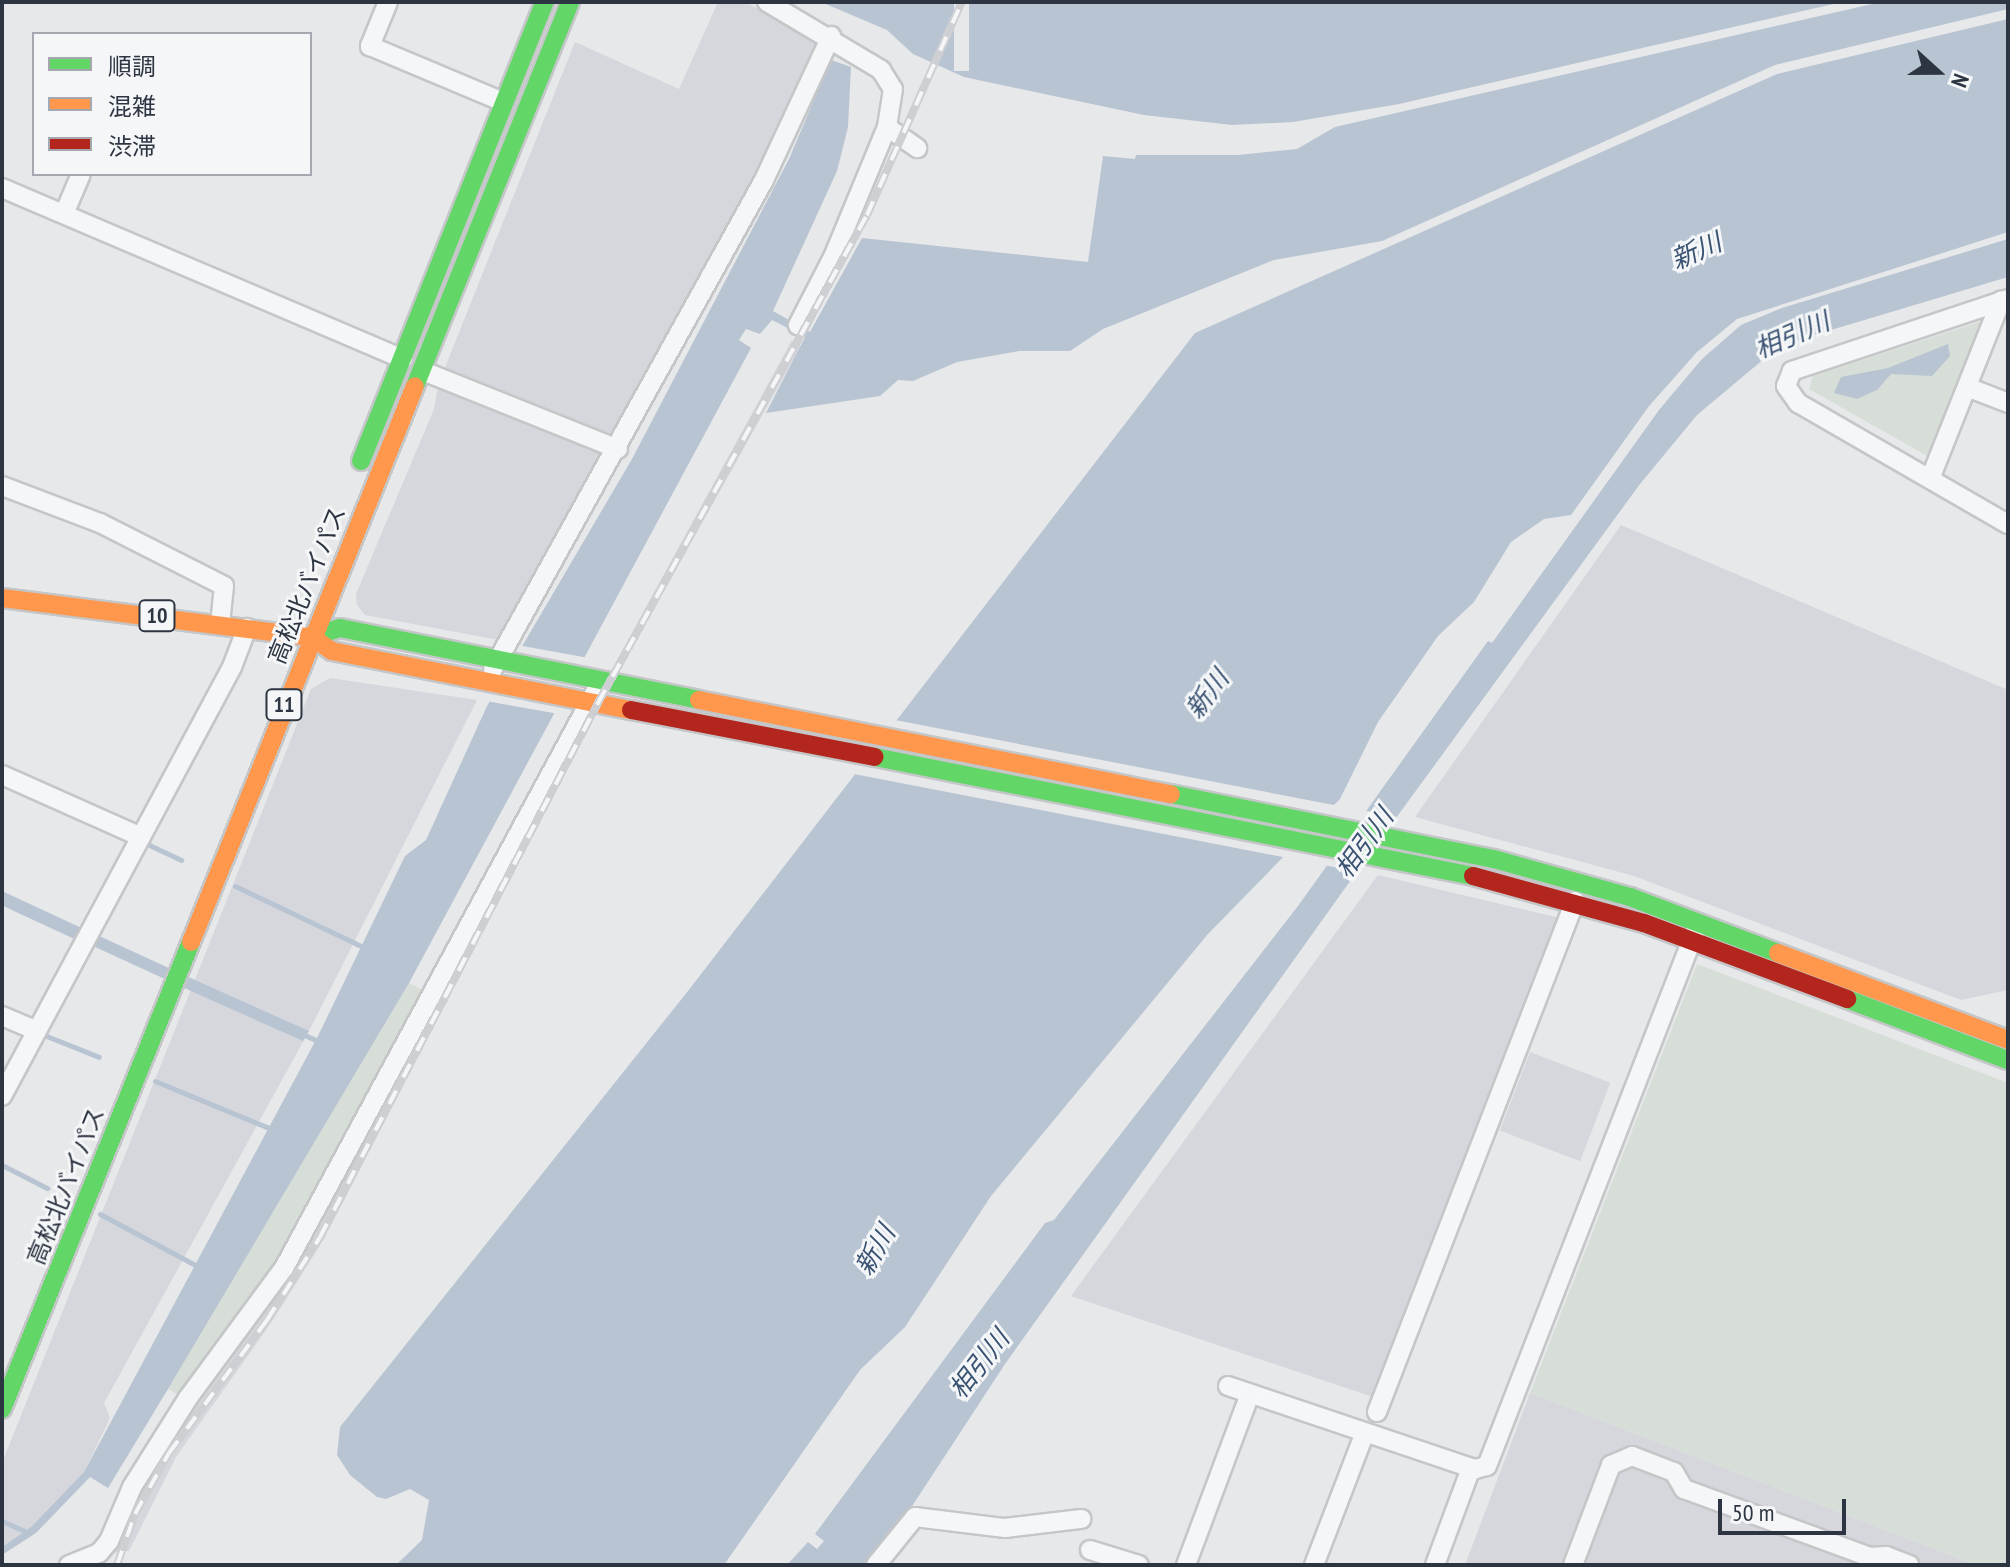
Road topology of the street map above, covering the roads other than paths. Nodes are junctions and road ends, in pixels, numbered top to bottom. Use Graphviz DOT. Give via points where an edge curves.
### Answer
graph roads {
  1 [pos="388,2"];
  2 [pos="545,2"];
  3 [pos="570,2"];
  4 [pos="767,2"];
  5 [pos="831,36"];
  6 [pos="525,48"];
  7 [pos="547,57"];
  8 [pos="503,102"];
  9 [pos="887,127"];
  10 [pos="917,148"];
  11 [pos="80,176"];
  12 [pos="2,188"];
  13 [pos="64,214"];
  14 [pos="2005,300"];
  15 [pos="798,325"];
  16 [pos="403,359"];
  17 [pos="423,371"];
  18 [pos="1967,387"];
  19 [pos="2008,403"];
  20 [pos="618,449"];
  21 [pos="356,474"];
  22 [pos="1930,479"];
  23 [pos="2,486"];
  24 [pos="2008,524"];
  25 [pos="2,598"];
  26 [pos="301,610"];
  27 [pos="220,624"];
  28 [pos="247,628"];
  29 [pos="291,634"];
  30 [pos="312,637"];
  31 [pos="282,658"];
  32 [pos="502,662"];
  33 [pos="491,682"];
  34 [pos="600,683"];
  35 [pos="590,701"];
  36 [pos="2,775"];
  37 [pos="141,837"];
  38 [pos="1575,901"];
  39 [pos="1699,922"];
  40 [pos="1692,941"];
  41 [pos="2,1016"];
  42 [pos="37,1031"];
  43 [pos="2008,1040"];
  44 [pos="2008,1060"];
  45 [pos="2,1096"];
  46 [pos="1228,1386"];
  47 [pos="1250,1394"];
  48 [pos="2,1409"];
  49 [pos="1377,1412"];
  50 [pos="1365,1432"];
  51 [pos="1471,1468"];
  52 [pos="1081,1519"];
  53 [pos="1090,1550"];
  54 [pos="69,1565"];
  55 [pos="876,1565"];
  56 [pos="1139,1565"];
  57 [pos="1186,1565"];
  58 [pos="1314,1565"];
  59 [pos="1435,1565"];
  60 [pos="1573,1565"];
  61 [pos="1909,1565"];
  1 -- 8 [label="street" via="370,46"];
  2 -- 6 [label="main road"];
  3 -- 7 [label="main road, 高松北バイパス / 11"];
  4 -- 5 [label="street"];
  5 -- 9 [label="street" via="890,79"];
  5 -- 20 [label="street" via="764,180"];
  6 -- 7 [label="main road"];
  6 -- 8 [label="main road"];
  7 -- 17 [label="main road, 高松北バイパス / 11"];
  8 -- 16 [label="main road"];
  9 -- 10 [label="street"];
  9 -- 15 [label="street" via="834,255"];
  11 -- 13 [label="street"];
  12 -- 13 [label="street"];
  13 -- 16 [label="street"];
  14 -- 18 [label="street"];
  14 -- 22 [label="street" via="1802,367 1787,378 1790,397"];
  16 -- 21 [label="main road"];
  17 -- 20 [label="street"];
  17 -- 30 [label="main road, 高松北バイパス / 11"];
  18 -- 19 [label="street"];
  18 -- 22 [label="street"];
  20 -- 32 [label="street"];
  22 -- 24 [label="street"];
  23 -- 27 [label="street" via="100,523 224,586"];
  25 -- 27 [label="main road, 10"];
  26 -- 29 [label="main road, 高松北バイパス / 11"];
  27 -- 28 [label="main road, 10"];
  28 -- 29 [label="main road, 10"];
  28 -- 37 [label="street" via="232,667"];
  29 -- 30 [label="main road, 10"];
  29 -- 31 [label="main road, 高松北バイパス / 11"];
  30 -- 32 [label="main road" via="340,628"];
  30 -- 33 [label="main road" via="332,651"];
  30 -- 48 [label="main road, 高松北バイパス / 11"];
  32 -- 33 [label="street"];
  32 -- 34 [label="main road"];
  33 -- 35 [label="main road"];
  34 -- 35 [label="street"];
  34 -- 39 [label="main road" via="1392,835 1528,867"];
  35 -- 38 [label="main road" via="728,732 1378,854"];
  35 -- 54 [label="street" via="284,1268 188,1398 132,1487 109,1541 99,1553"];
  36 -- 37 [label="street"];
  37 -- 42 [label="street"];
  38 -- 40 [label="main road"];
  38 -- 49 [label="street"];
  39 -- 40 [label="street"];
  39 -- 43 [label="main road"];
  40 -- 44 [label="main road"];
  40 -- 51 [label="street" via="1487,1466"];
  41 -- 42 [label="street"];
  42 -- 45 [label="street"];
  46 -- 47 [label="street"];
  47 -- 50 [label="street"];
  47 -- 57 [label="street"];
  50 -- 51 [label="street"];
  50 -- 58 [label="street"];
  51 -- 59 [label="street"];
  52 -- 55 [label="street" via="1005,1528 915,1517"];
  53 -- 56 [label="street"];
  60 -- 61 [label="street" via="1611,1465 1632,1456 1674,1472 1684,1489 1870,1557 1886,1556"];
}
